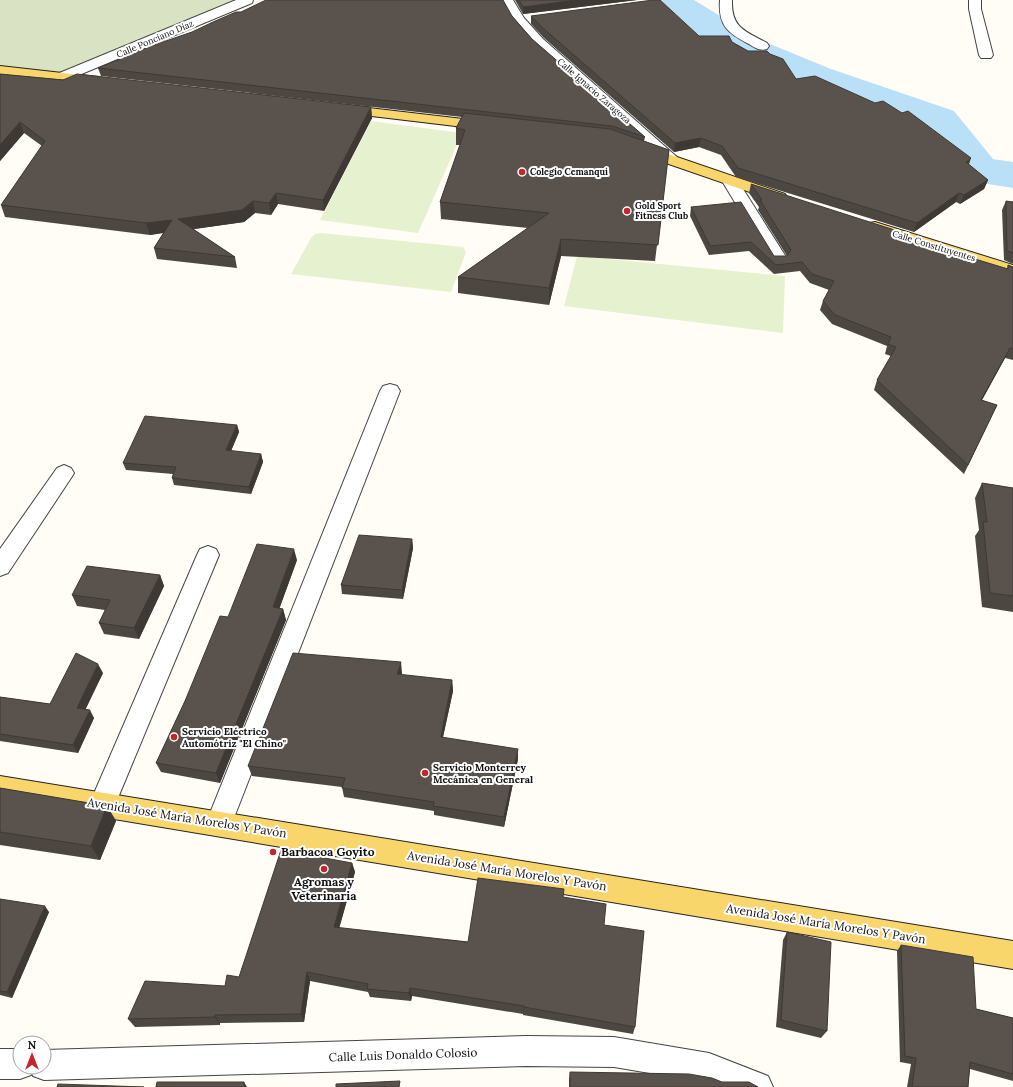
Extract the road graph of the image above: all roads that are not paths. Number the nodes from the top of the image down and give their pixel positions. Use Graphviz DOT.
graph roads {
  1 [pos="247,0"];
  2 [pos="507,0"];
  3 [pos="726,0"];
  4 [pos="975,0"];
  5 [pos="534,18"];
  6 [pos="518,20"];
  7 [pos="762,46"];
  8 [pos="986,55"];
  9 [pos="0,70"];
  10 [pos="62,77"];
  11 [pos="110,82"];
  12 [pos="332,108"];
  13 [pos="506,128"];
  14 [pos="624,145"];
  15 [pos="672,160"];
  16 [pos="730,181"];
  17 [pos="797,203"];
  18 [pos="856,221"];
  19 [pos="779,260"];
  20 [pos="1013,271"];
  21 [pos="390,391"];
  22 [pos="64,473"];
  23 [pos="208,555"];
  24 [pos="0,567"];
  25 [pos="0,788"];
  26 [pos="102,805"];
  27 [pos="219,823"];
  28 [pos="1013,956"];
  29 [pos="0,1064"];
  30 [pos="12,1064"];
  31 [pos="52,1065"];
  32 [pos="757,1087"];
  1 -- 10 [label="street, Calle Ponciano Díaz"];
  2 -- 6 [label="street, Calle Ignacio Zaragoza"];
  3 -- 7 [label="street"];
  4 -- 8 [label="street"];
  5 -- 6 [label="street"];
  6 -- 15 [label="street, Calle Ignacio Zaragoza"];
  9 -- 10 [label="main road"];
  10 -- 11 [label="main road"];
  12 -- 13 [label="main road"];
  14 -- 15 [label="main road"];
  15 -- 16 [label="main road"];
  16 -- 17 [label="main road"];
  16 -- 19 [label="street"];
  18 -- 20 [label="main road, Calle Constituyentes"];
  21 -- 27 [label="street"];
  22 -- 24 [label="street"];
  23 -- 26 [label="street"];
  25 -- 26 [label="main road, Avenida José María Morelos Y Pavón"];
  26 -- 27 [label="main road, Avenida José María Morelos Y Pavón"];
  27 -- 28 [label="main road, Avenida José María Morelos Y Pavón"];
  29 -- 30 [label="street"];
  31 -- 32 [label="street, Calle Luis Donaldo Colosio"];
}
